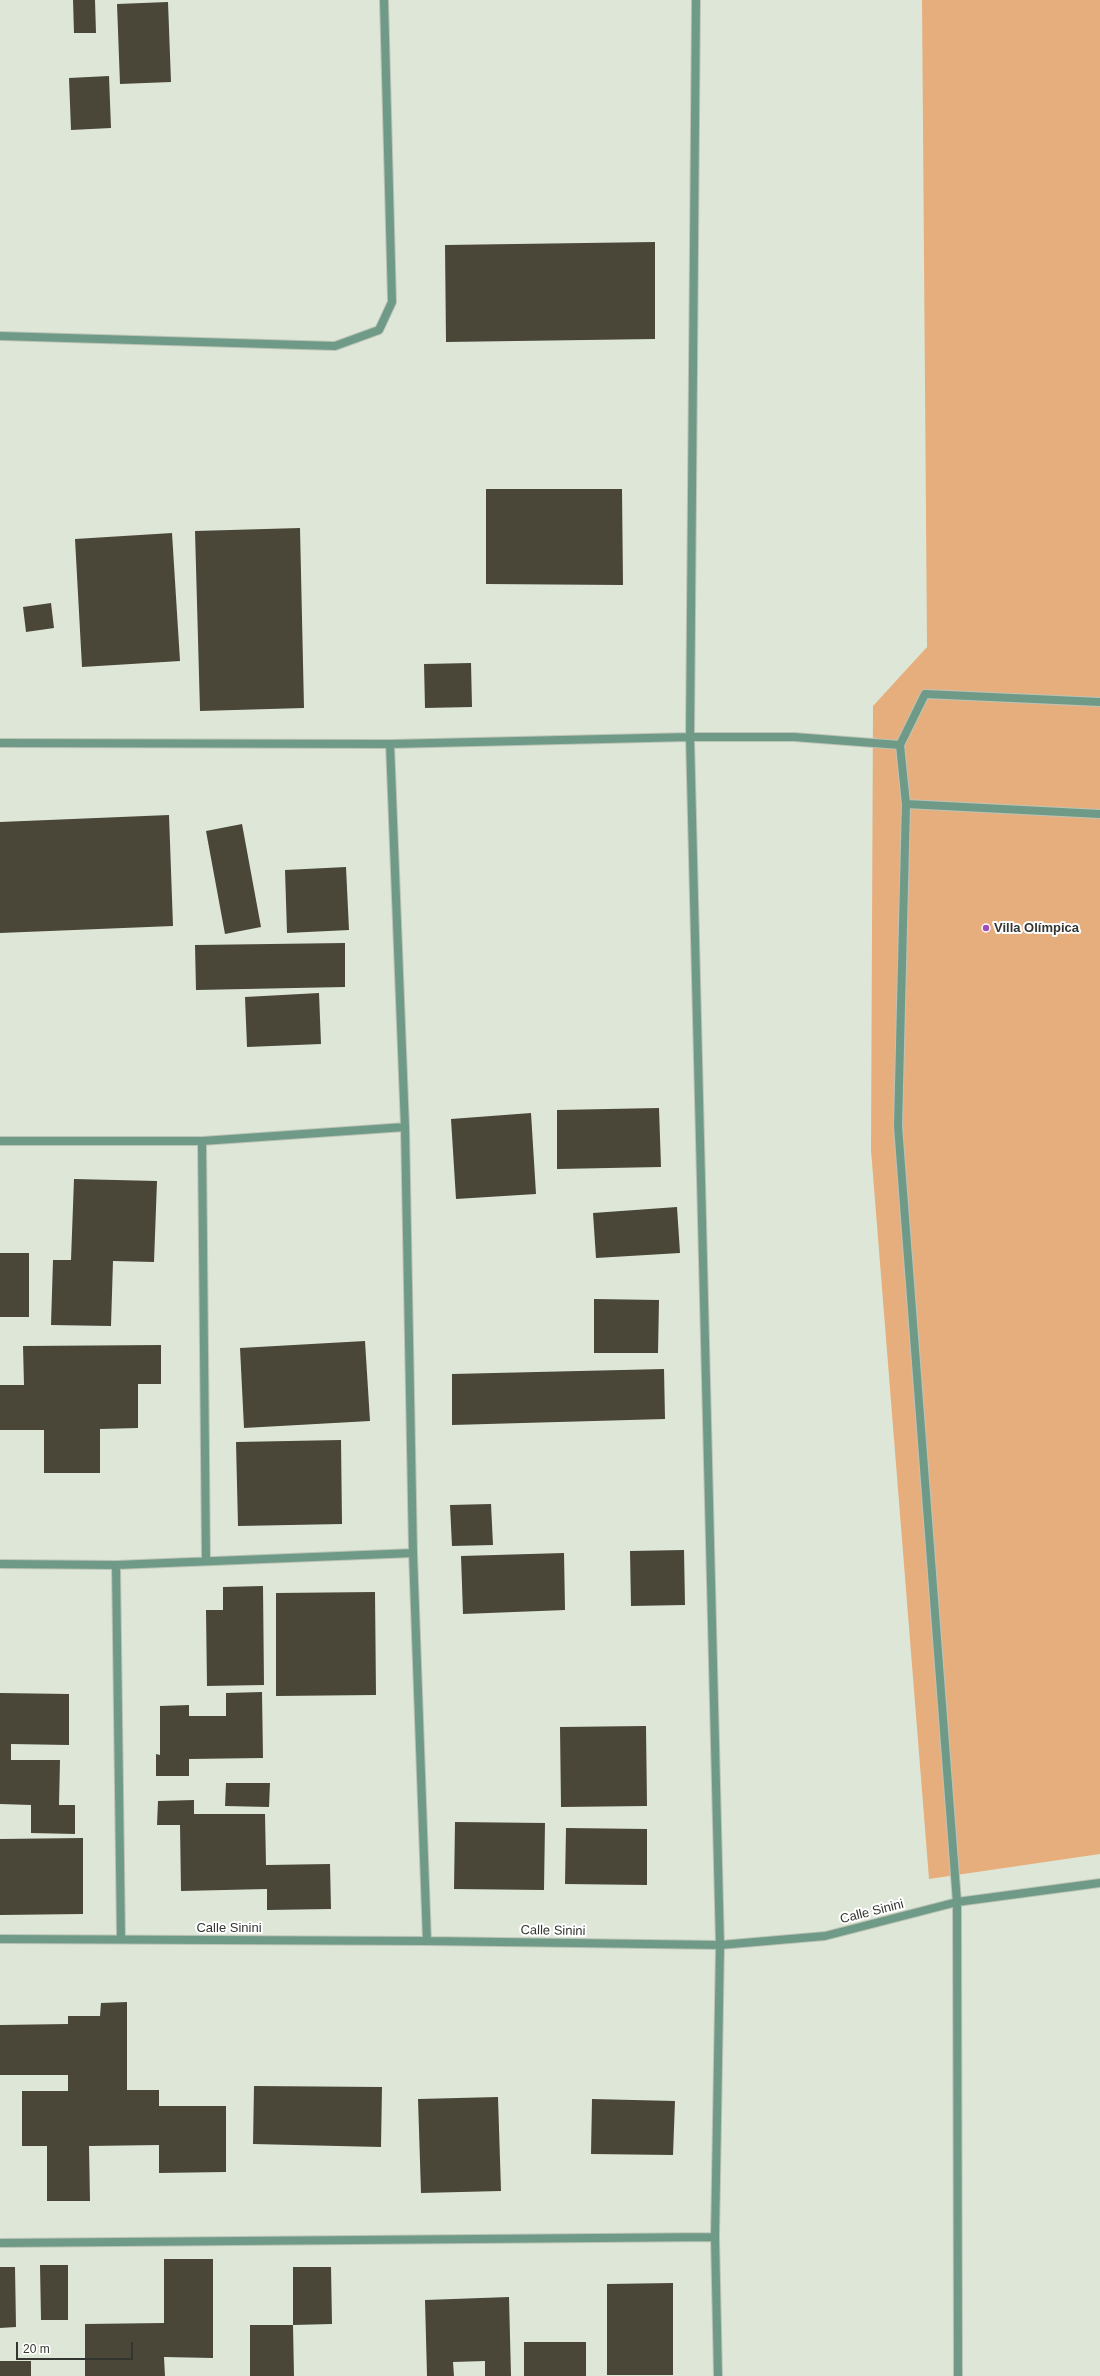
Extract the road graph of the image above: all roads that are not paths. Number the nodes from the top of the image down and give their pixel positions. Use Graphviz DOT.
graph roads {
  1 [pos="384,0"];
  2 [pos="696,0"];
  3 [pos="0,336"];
  4 [pos="1100,702"];
  5 [pos="690,737"];
  6 [pos="0,742"];
  7 [pos="390,744"];
  8 [pos="900,745"];
  9 [pos="906,804"];
  10 [pos="1100,814"];
  11 [pos="405,1127"];
  12 [pos="0,1141"];
  13 [pos="202,1141"];
  14 [pos="413,1553"];
  15 [pos="206,1560"];
  16 [pos="0,1564"];
  17 [pos="116,1565"];
  18 [pos="1100,1883"];
  19 [pos="957,1902"];
  20 [pos="0,1939"];
  21 [pos="121,1939"];
  22 [pos="427,1941"];
  23 [pos="720,1946"];
  24 [pos="715,2237"];
  25 [pos="0,2243"];
  26 [pos="718,2376"];
  27 [pos="958,2376"];
  1 -- 3 [label="street"];
  2 -- 5 [label="street"];
  4 -- 8 [label="street"];
  5 -- 7 [label="street"];
  5 -- 8 [label="street"];
  5 -- 23 [label="street"];
  6 -- 7 [label="street"];
  7 -- 11 [label="street"];
  8 -- 9 [label="street"];
  9 -- 10 [label="street"];
  9 -- 19 [label="street"];
  11 -- 13 [label="street"];
  11 -- 14 [label="street"];
  12 -- 13 [label="street"];
  13 -- 15 [label="street"];
  14 -- 15 [label="street"];
  14 -- 22 [label="street"];
  15 -- 17 [label="street"];
  16 -- 17 [label="street"];
  17 -- 21 [label="street"];
  18 -- 19 [label="street, Calle Sinini"];
  19 -- 23 [label="street, Calle Sinini"];
  19 -- 27 [label="street"];
  20 -- 21 [label="street, Calle Sinini"];
  21 -- 22 [label="street, Calle Sinini"];
  22 -- 23 [label="street, Calle Sinini"];
  23 -- 24 [label="street"];
  24 -- 25 [label="street"];
  24 -- 26 [label="street"];
}
